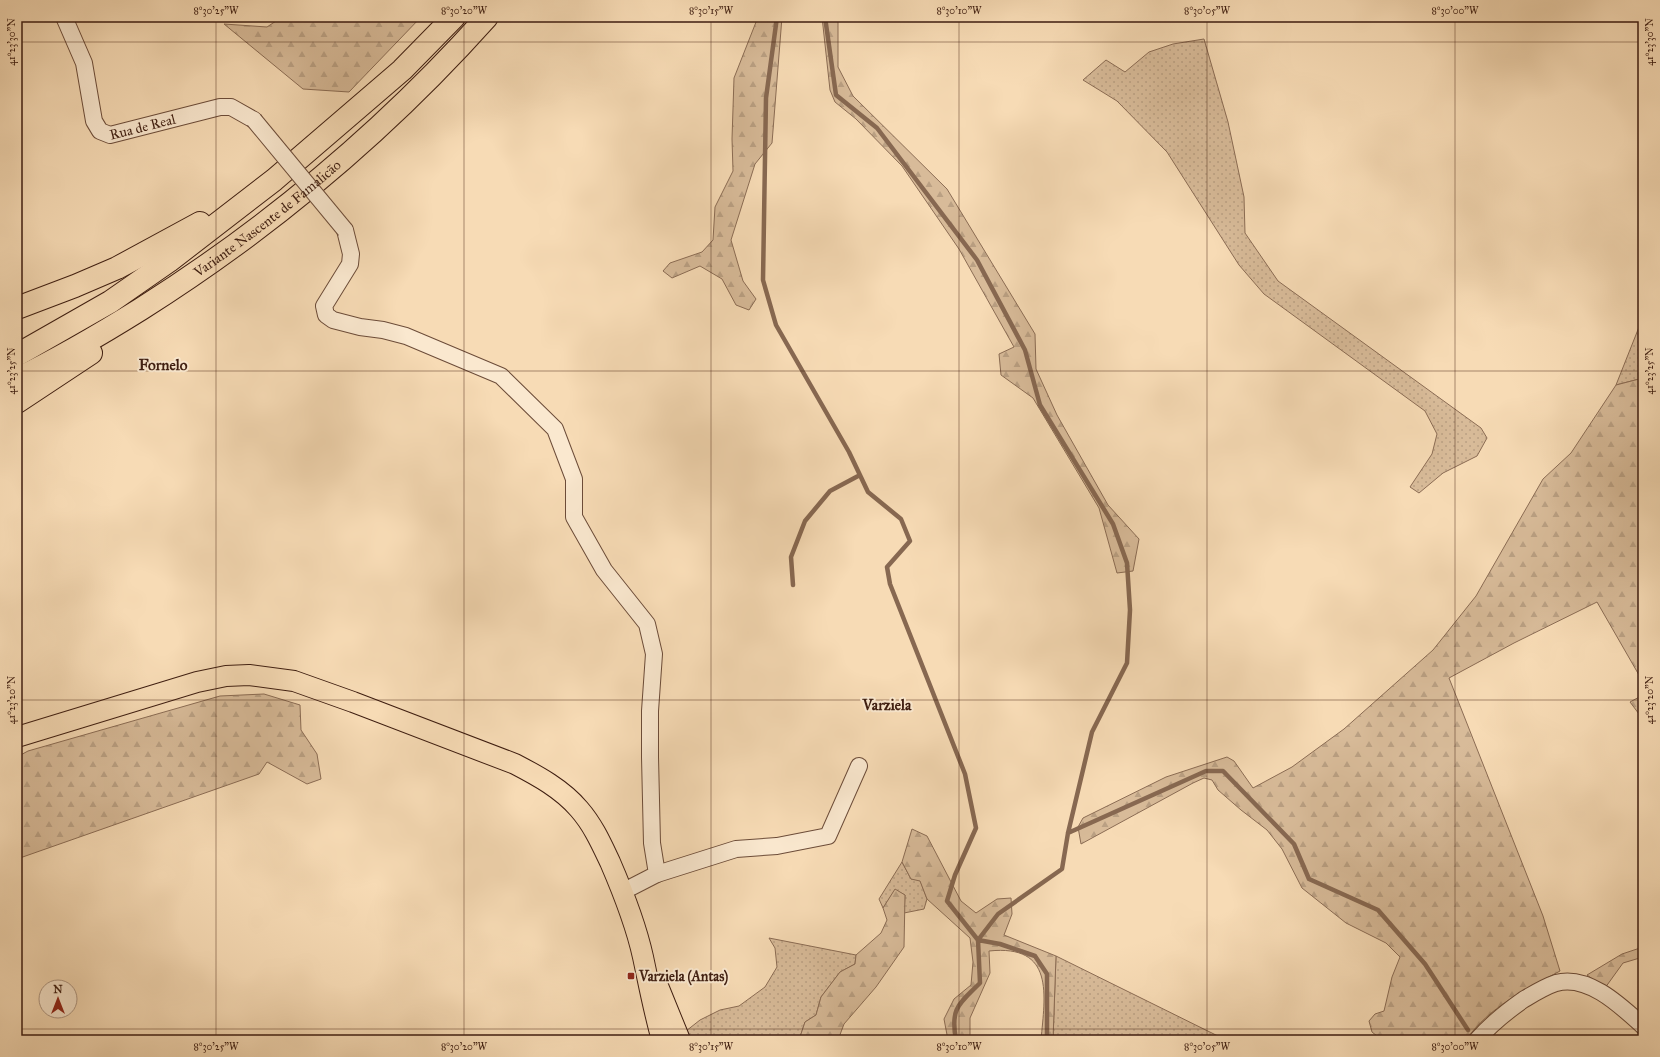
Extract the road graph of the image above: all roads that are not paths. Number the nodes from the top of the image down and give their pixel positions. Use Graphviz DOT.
graph roads {
  1 [pos="64,17"];
  2 [pos="454,17"];
  3 [pos="487,17"];
  4 [pos="274,180"];
  5 [pos="184,281"];
  6 [pos="17,308"];
  7 [pos="17,355"];
  8 [pos="17,379"];
  9 [pos="17,402"];
  10 [pos="17,737"];
  11 [pos="859,766"];
  12 [pos="657,874"];
  13 [pos="622,892"];
  14 [pos="643,956"];
  15 [pos="1641,1022"];
  16 [pos="662,1040"];
  17 [pos="680,1040"];
  18 [pos="1477,1040"];
  1 -- 12 [label="street, Rua de Real, bridge"];
  2 -- 4 [label="highway, Variante Nascente de Famalicão"];
  3 -- 5 [label="highway, Variante Nascente de Famalicão"];
  4 -- 6 [label="highway"];
  4 -- 7 [label="highway, Variante Nascente de Famalicão"];
  5 -- 8 [label="highway, Variante Nascente de Famalicão"];
  5 -- 9 [label="highway"];
  10 -- 13 [label="main road"];
  11 -- 12 [label="street"];
  12 -- 13 [label="street"];
  13 -- 14 [label="main road"];
  14 -- 16 [label="main road"];
  14 -- 17 [label="main road"];
  15 -- 18 [label="street"];
}
